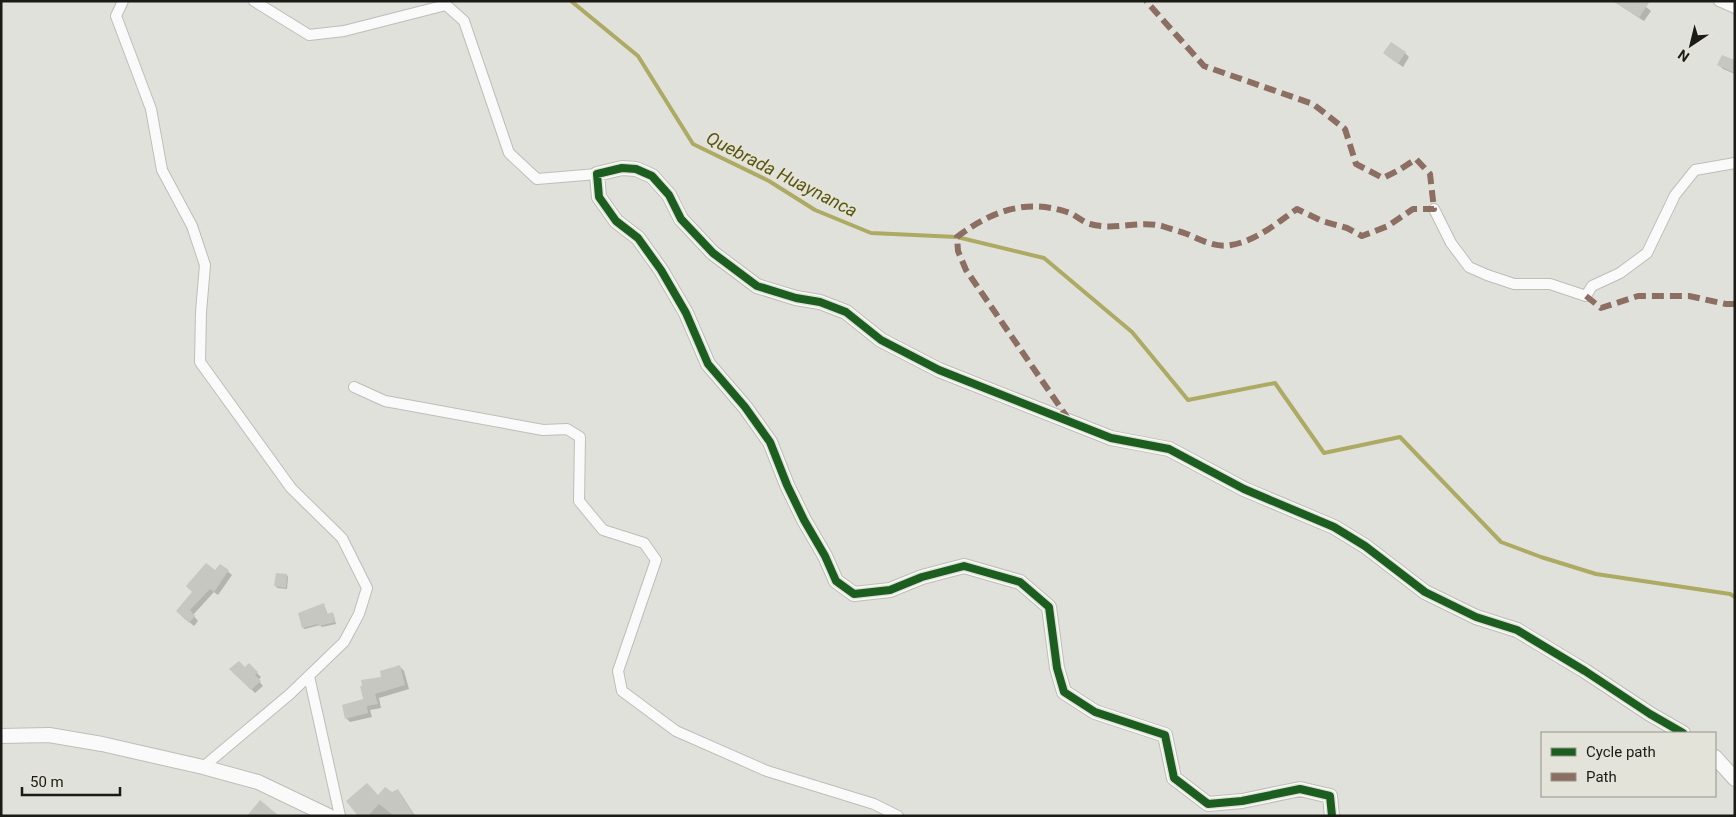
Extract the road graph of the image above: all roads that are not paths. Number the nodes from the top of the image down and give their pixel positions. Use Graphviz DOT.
graph roads {
  1 [pos="123,1"];
  2 [pos="254,1"];
  3 [pos="1719,1"];
  4 [pos="1735,8"];
  5 [pos="1735,163"];
  6 [pos="597,174"];
  7 [pos="1434,209"];
  8 [pos="354,387"];
  9 [pos="309,676"];
  10 [pos="1681,732"];
  11 [pos="1,736"];
  12 [pos="1716,758"];
  13 [pos="203,768"];
  14 [pos="1735,779"];
  15 [pos="329,816"];
  16 [pos="340,816"];
  17 [pos="898,816"];
  18 [pos="1332,816"];
  1 -- 9 [label="street"];
  2 -- 6 [label="street"];
  3 -- 4 [label="street"];
  5 -- 7 [label="street"];
  6 -- 10 [label="street"];
  6 -- 18 [label="street"];
  8 -- 17 [label="street"];
  9 -- 13 [label="street"];
  9 -- 16 [label="street"];
  11 -- 13 [label="street"];
  12 -- 14 [label="street"];
  13 -- 15 [label="street"];
}
